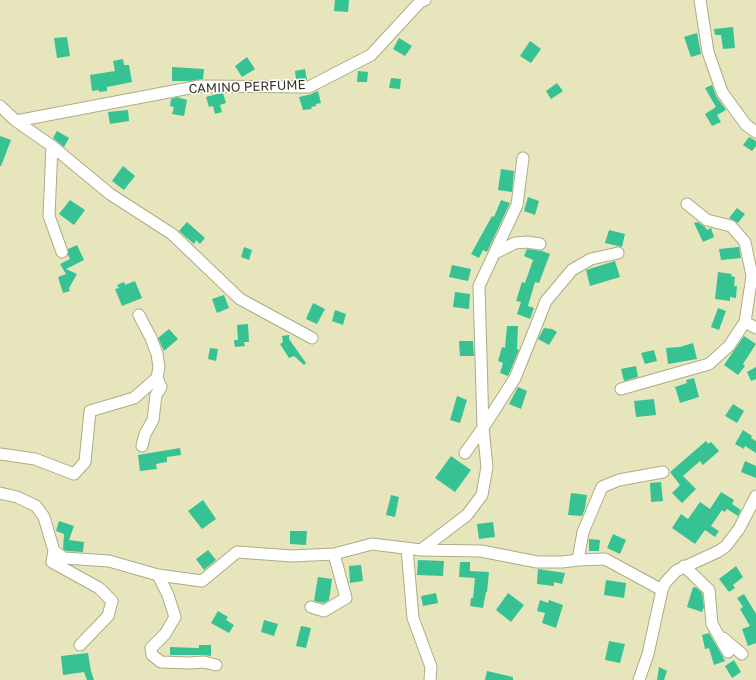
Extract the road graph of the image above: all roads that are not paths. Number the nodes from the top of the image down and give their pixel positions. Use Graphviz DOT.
graph roads {
  1 [pos="425,0"];
  2 [pos="700,0"];
  3 [pos="0,106"];
  4 [pos="16,121"];
  5 [pos="756,132"];
  6 [pos="52,146"];
  7 [pos="524,158"];
  8 [pos="687,204"];
  9 [pos="540,244"];
  10 [pos="63,246"];
  11 [pos="495,253"];
  12 [pos="618,253"];
  13 [pos="138,315"];
  14 [pos="745,322"];
  15 [pos="756,328"];
  16 [pos="312,338"];
  17 [pos="157,378"];
  18 [pos="621,389"];
  19 [pos="483,428"];
  20 [pos="142,446"];
  21 [pos="0,454"];
  22 [pos="464,454"];
  23 [pos="663,472"];
  24 [pos="0,493"];
  25 [pos="756,496"];
  26 [pos="407,549"];
  27 [pos="421,550"];
  28 [pos="54,551"];
  29 [pos="334,554"];
  30 [pos="578,560"];
  31 [pos="684,566"];
  32 [pos="158,575"];
  33 [pos="662,590"];
  34 [pos="311,607"];
  35 [pos="717,632"];
  36 [pos="80,645"];
  37 [pos="728,652"];
  38 [pos="742,654"];
  39 [pos="216,665"];
  40 [pos="430,680"];
  41 [pos="639,680"];
  1 -- 4 [label="street, CAMINO PERFUME"];
  2 -- 5 [label="street"];
  3 -- 4 [label="street"];
  4 -- 6 [label="street"];
  6 -- 10 [label="street"];
  6 -- 16 [label="street"];
  7 -- 11 [label="street"];
  8 -- 14 [label="street"];
  9 -- 11 [label="street"];
  11 -- 19 [label="street"];
  12 -- 19 [label="street"];
  13 -- 17 [label="street"];
  14 -- 15 [label="street"];
  14 -- 18 [label="street"];
  17 -- 20 [label="street"];
  17 -- 21 [label="street"];
  19 -- 22 [label="street"];
  19 -- 27 [label="street"];
  23 -- 30 [label="street"];
  24 -- 28 [label="street"];
  25 -- 31 [label="street"];
  26 -- 27 [label="street"];
  26 -- 29 [label="street"];
  26 -- 40 [label="street"];
  27 -- 30 [label="street"];
  28 -- 32 [label="street"];
  28 -- 36 [label="street"];
  29 -- 32 [label="street"];
  29 -- 34 [label="street"];
  30 -- 33 [label="street"];
  31 -- 33 [label="street"];
  31 -- 35 [label="street"];
  32 -- 39 [label="street"];
  33 -- 41 [label="street"];
  35 -- 37 [label="street"];
  35 -- 38 [label="street"];
}
